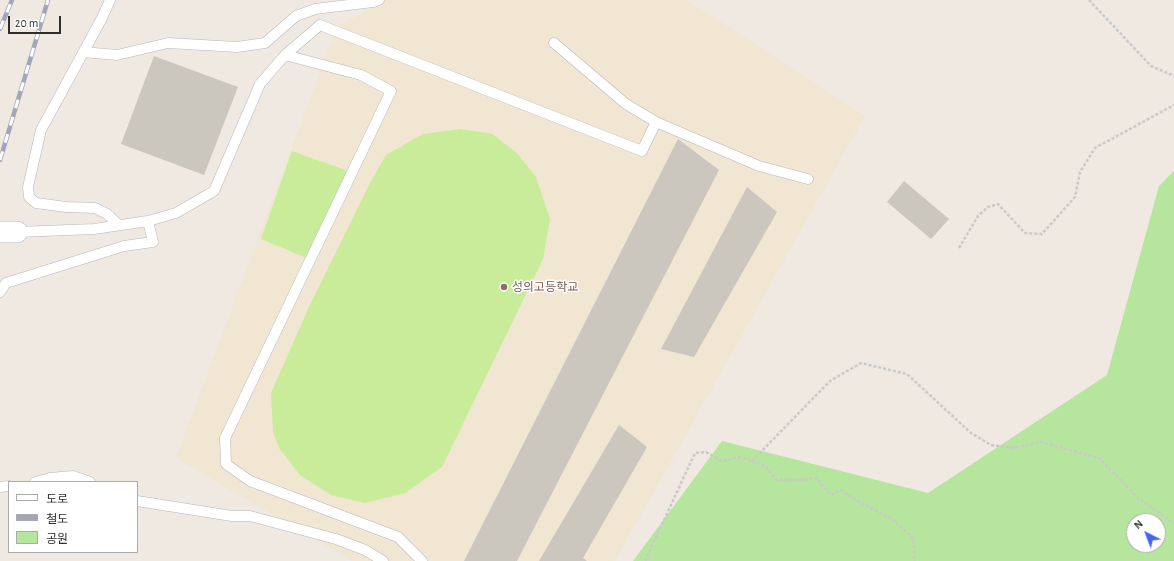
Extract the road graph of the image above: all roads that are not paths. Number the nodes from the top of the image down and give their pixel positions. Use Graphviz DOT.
graph roads {
  1 [pos="110,0"];
  2 [pos="379,0"];
  3 [pos="554,43"];
  4 [pos="84,52"];
  5 [pos="285,55"];
  6 [pos="656,122"];
  7 [pos="808,179"];
  8 [pos="148,221"];
  9 [pos="119,225"];
  10 [pos="8,232"];
  11 [pos="0,292"];
  12 [pos="39,481"];
  13 [pos="87,481"];
  14 [pos="138,501"];
  15 [pos="383,561"];
  16 [pos="422,561"];
  1 -- 4 [label="lane"];
  2 -- 4 [label="lane"];
  3 -- 6 [label="lane"];
  4 -- 9 [label="lane"];
  5 -- 6 [label="lane"];
  5 -- 8 [label="lane"];
  5 -- 16 [label="lane"];
  6 -- 7 [label="lane"];
  8 -- 9 [label="lane"];
  8 -- 11 [label="lane"];
  9 -- 10 [label="lane"];
  12 -- 13 [label="lane"];
  14 -- 15 [label="lane"];
}
